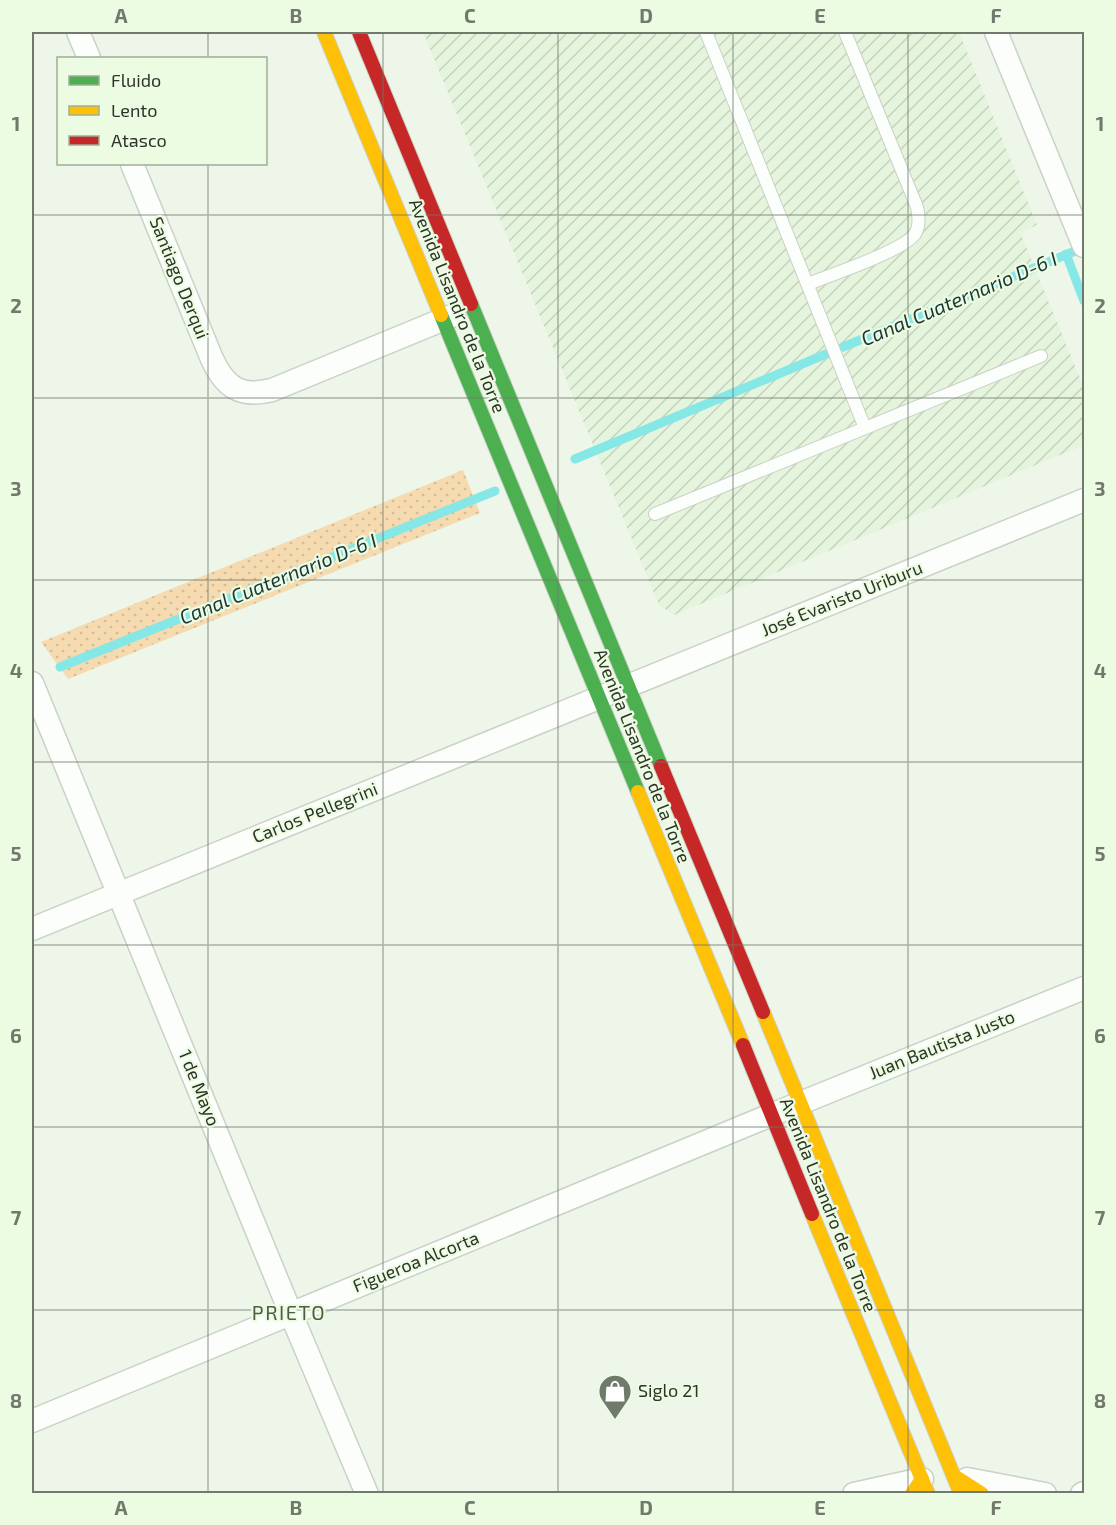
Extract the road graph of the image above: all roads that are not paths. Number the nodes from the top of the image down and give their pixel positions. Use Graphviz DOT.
graph roads {
  1 [pos="78,32"];
  2 [pos="324,32"];
  3 [pos="359,32"];
  4 [pos="706,32"];
  5 [pos="845,32"];
  6 [pos="996,32"];
  7 [pos="89,57"];
  8 [pos="132,165"];
  9 [pos="1084,246"];
  10 [pos="808,284"];
  11 [pos="473,308"];
  12 [pos="443,320"];
  13 [pos="1041,356"];
  14 [pos="866,428"];
  15 [pos="1084,500"];
  16 [pos="655,514"];
  17 [pos="32,683"];
  18 [pos="628,685"];
  19 [pos="599,697"];
  20 [pos="118,893"];
  21 [pos="32,928"];
  22 [pos="1084,989"];
  23 [pos="800,1103"];
  24 [pos="771,1115"];
  25 [pos="291,1314"];
  26 [pos="32,1421"];
  27 [pos="957,1485"];
  28 [pos="920,1489"];
  29 [pos="367,1494"];
  30 [pos="854,1494"];
  31 [pos="982,1494"];
  32 [pos="1045,1494"];
  1 -- 7 [label="street"];
  2 -- 12 [label="main road, Avenida Lisandro de la Torre"];
  3 -- 11 [label="main road, Avenida Lisandro de la Torre"];
  4 -- 10 [label="lane"];
  5 -- 10 [label="lane"];
  6 -- 9 [label="street"];
  8 -- 12 [label="street, Santiago Derqui"];
  10 -- 14 [label="lane"];
  11 -- 12 [label="street"];
  11 -- 18 [label="main road, Avenida Lisandro de la Torre"];
  12 -- 19 [label="main road, Avenida Lisandro de la Torre"];
  13 -- 14 [label="lane"];
  14 -- 16 [label="lane"];
  15 -- 18 [label="street, José Evaristo Uriburu"];
  17 -- 20 [label="street, 1 de Mayo"];
  18 -- 19 [label="street, José Evaristo Uriburu"];
  18 -- 23 [label="main road, Avenida Lisandro de la Torre"];
  19 -- 20 [label="street, Carlos Pellegrini"];
  19 -- 24 [label="main road, Avenida Lisandro de la Torre"];
  20 -- 21 [label="street, Carlos Pellegrini"];
  20 -- 25 [label="street, 1 de Mayo"];
  22 -- 23 [label="street, Juan Bautista Justo"];
  23 -- 24 [label="street, Figueroa Alcorta"];
  23 -- 27 [label="main road, Avenida Lisandro de la Torre"];
  24 -- 25 [label="street, Figueroa Alcorta"];
  24 -- 28 [label="main road, Avenida Lisandro de la Torre"];
  25 -- 26 [label="street, Figueroa Alcorta"];
  25 -- 29 [label="street, 1 de Mayo"];
  27 -- 31 [label="main road"];
  27 -- 32 [label="street"];
  28 -- 30 [label="street"];
}
